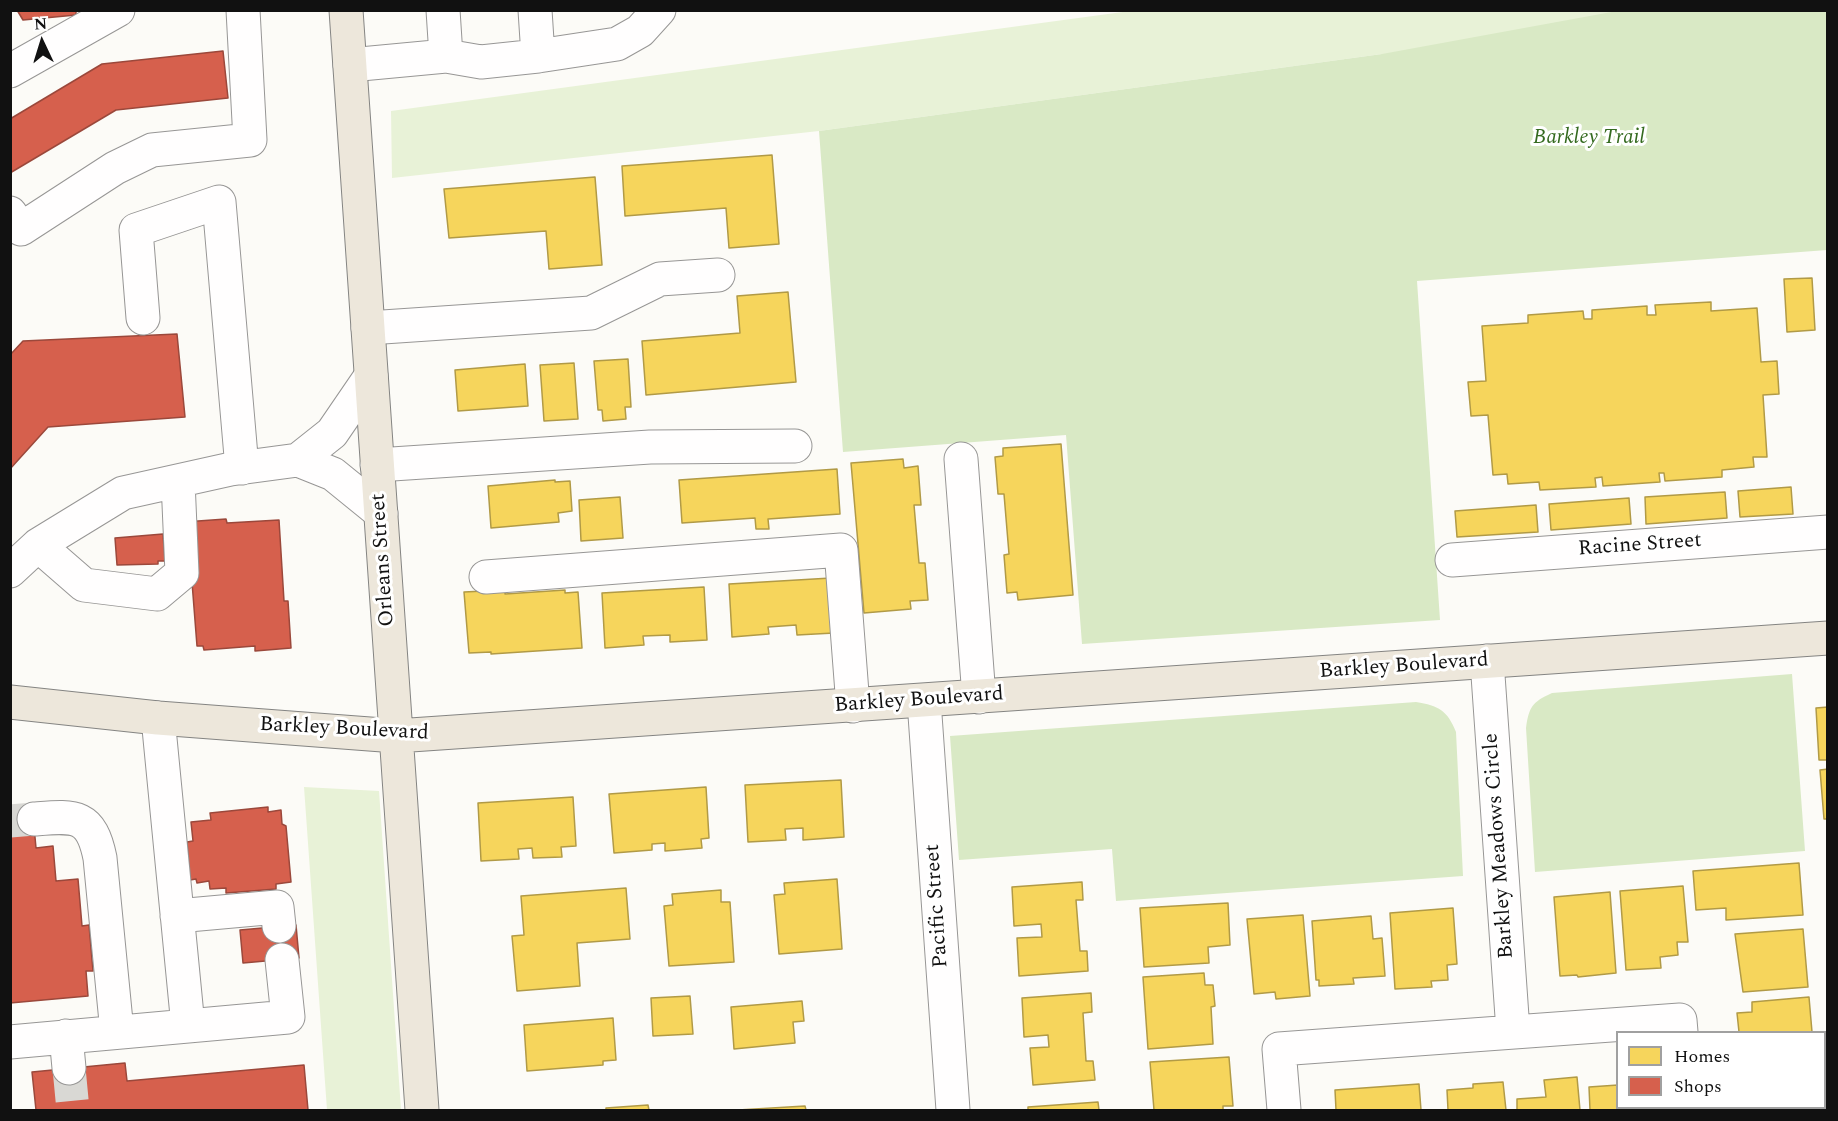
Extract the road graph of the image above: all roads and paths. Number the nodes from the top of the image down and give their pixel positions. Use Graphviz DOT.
graph roads {
  1 [pos="118,10"];
  2 [pos="243,10"];
  3 [pos="346,10"];
  4 [pos="443,10"];
  5 [pos="535,10"];
  6 [pos="659,10"];
  7 [pos="446,56"];
  8 [pos="538,56"];
  9 [pos="350,64"];
  10 [pos="10,71"];
  11 [pos="14,226"];
  12 [pos="718,275"];
  13 [pos="143,318"];
  14 [pos="368,328"];
  15 [pos="371,375"];
  16 [pos="795,446"];
  17 [pos="961,459"];
  18 [pos="298,460"];
  19 [pos="377,465"];
  20 [pos="242,468"];
  21 [pos="178,481"];
  22 [pos="381,513"];
  23 [pos="1827,532"];
  24 [pos="38,545"];
  25 [pos="1452,560"];
  26 [pos="10,571"];
  27 [pos="486,577"];
  28 [pos="1827,638"];
  29 [pos="1487,661"];
  30 [pos="10,685"];
  31 [pos="979,697"];
  32 [pos="924,701"];
  33 [pos="10,702"];
  34 [pos="44,706"];
  35 [pos="853,706"];
  36 [pos="158,718"];
  37 [pos="396,736"];
  38 [pos="34,819"];
  39 [pos="177,916"];
  40 [pos="279,926"];
  41 [pos="282,960"];
  42 [pos="188,1026"];
  43 [pos="1513,1031"];
  44 [pos="1681,1031"];
  45 [pos="117,1032"];
  46 [pos="10,1042"];
  47 [pos="422,1110"];
  48 [pos="953,1110"];
  49 [pos="1284,1110"];
  1 -- 10 [label="street"];
  2 -- 11 [label="street"];
  3 -- 9 [label="main road, Orleans Street"];
  4 -- 7 [label="street"];
  5 -- 8 [label="street"];
  6 -- 8 [label="street"];
  7 -- 8 [label="street"];
  7 -- 9 [label="street"];
  9 -- 14 [label="main road, Orleans Street"];
  12 -- 14 [label="street"];
  13 -- 20 [label="street"];
  14 -- 15 [label="main road, Orleans Street"];
  15 -- 18 [label="street"];
  15 -- 19 [label="main road, Orleans Street"];
  16 -- 19 [label="street"];
  17 -- 31 [label="street"];
  18 -- 20 [label="street"];
  18 -- 22 [label="street"];
  19 -- 22 [label="main road, Orleans Street"];
  20 -- 21 [label="street"];
  21 -- 24 [label="street"];
  21 -- 24 [label="street"];
  22 -- 37 [label="main road, Orleans Street"];
  23 -- 25 [label="street, Racine Street"];
  24 -- 26 [label="street"];
  27 -- 35 [label="street"];
  28 -- 29 [label="main road, Barkley Boulevard"];
  29 -- 31 [label="main road, Barkley Boulevard"];
  29 -- 43 [label="street, Barkley Meadows Circle"];
  30 -- 34 [label="street"];
  31 -- 32 [label="main road, Barkley Boulevard"];
  32 -- 35 [label="main road, Barkley Boulevard"];
  32 -- 48 [label="street, Pacific Street"];
  33 -- 34 [label="main road, Barkley Boulevard"];
  34 -- 36 [label="main road, Barkley Boulevard"];
  35 -- 37 [label="main road, Barkley Boulevard"];
  36 -- 37 [label="main road, Barkley Boulevard"];
  36 -- 39 [label="street"];
  37 -- 47 [label="main road, Orleans Street"];
  38 -- 45 [label="street"];
  39 -- 40 [label="street"];
  39 -- 42 [label="street"];
  41 -- 42 [label="street"];
  42 -- 45 [label="street"];
  43 -- 44 [label="street"];
  43 -- 49 [label="street"];
  45 -- 46 [label="street"];
}
